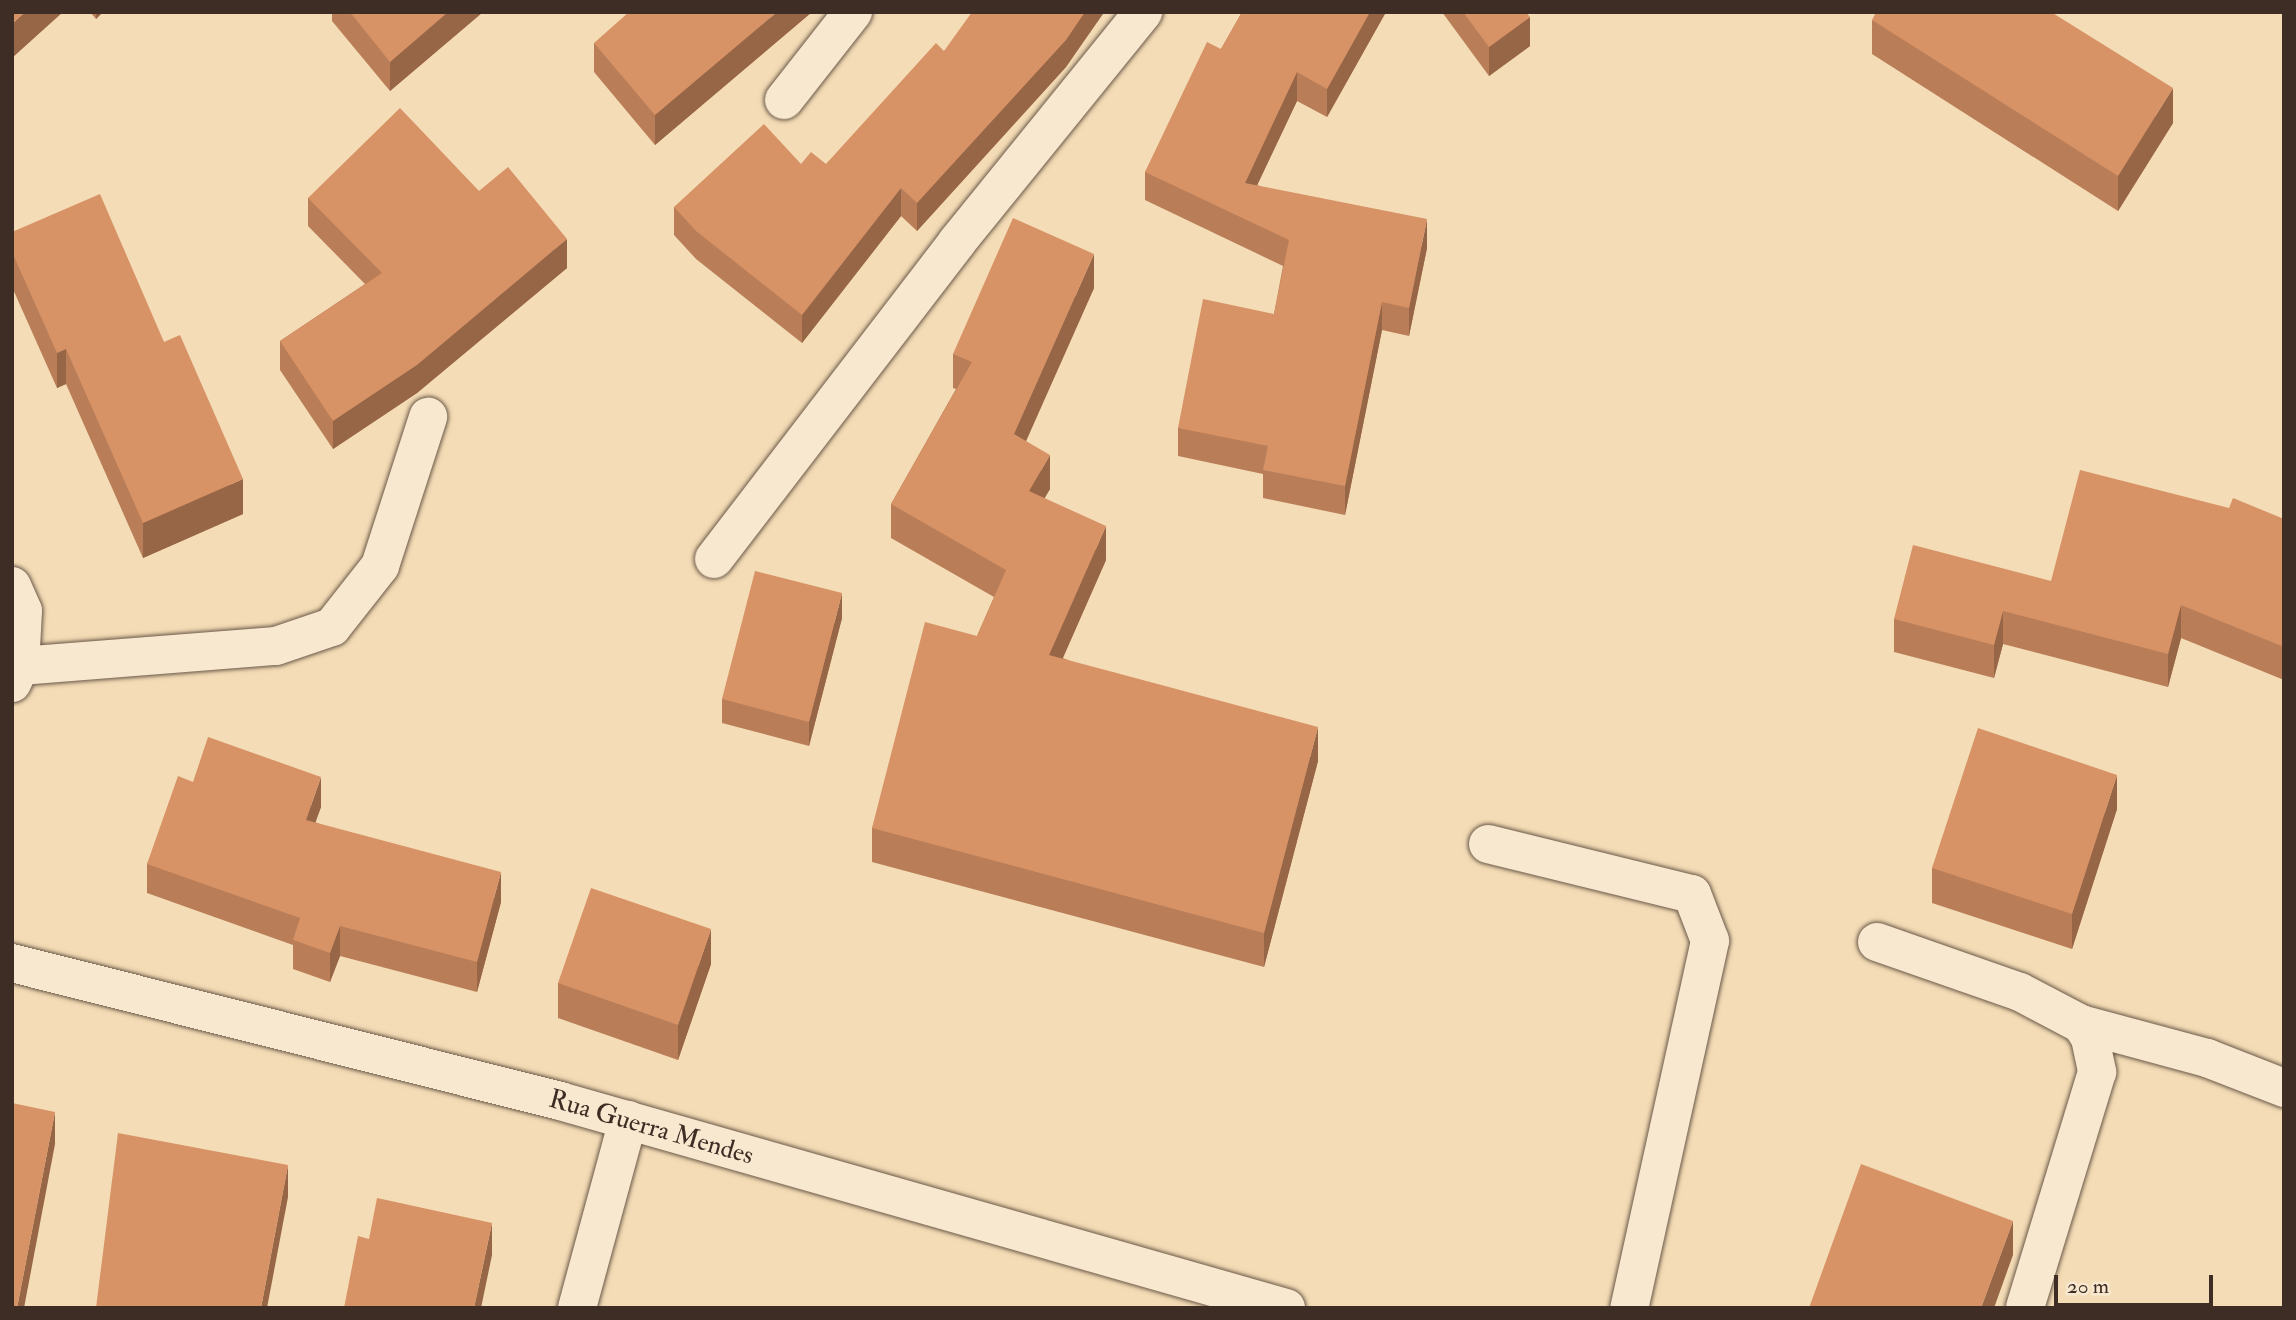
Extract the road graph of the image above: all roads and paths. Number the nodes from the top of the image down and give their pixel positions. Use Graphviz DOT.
graph roads {
  1 [pos="853,12"];
  2 [pos="1143,12"];
  3 [pos="784,100"];
  4 [pos="428,417"];
  5 [pos="714,559"];
  6 [pos="12,586"];
  7 [pos="16,675"];
  8 [pos="1488,844"];
  9 [pos="1877,943"];
  10 [pos="12,963"];
  11 [pos="2081,1024"];
  12 [pos="2284,1088"];
  13 [pos="628,1121"];
  14 [pos="577,1308"];
  15 [pos="1286,1308"];
  16 [pos="1629,1308"];
  17 [pos="2025,1308"];
  1 -- 3 [label="street"];
  2 -- 5 [label="street"];
  4 -- 7 [label="street"];
  6 -- 7 [label="street"];
  8 -- 16 [label="street"];
  9 -- 11 [label="street"];
  10 -- 13 [label="street, Rua Guerra Mendes"];
  11 -- 12 [label="street"];
  11 -- 17 [label="street"];
  13 -- 14 [label="street"];
  13 -- 15 [label="street, Rua Guerra Mendes"];
}
